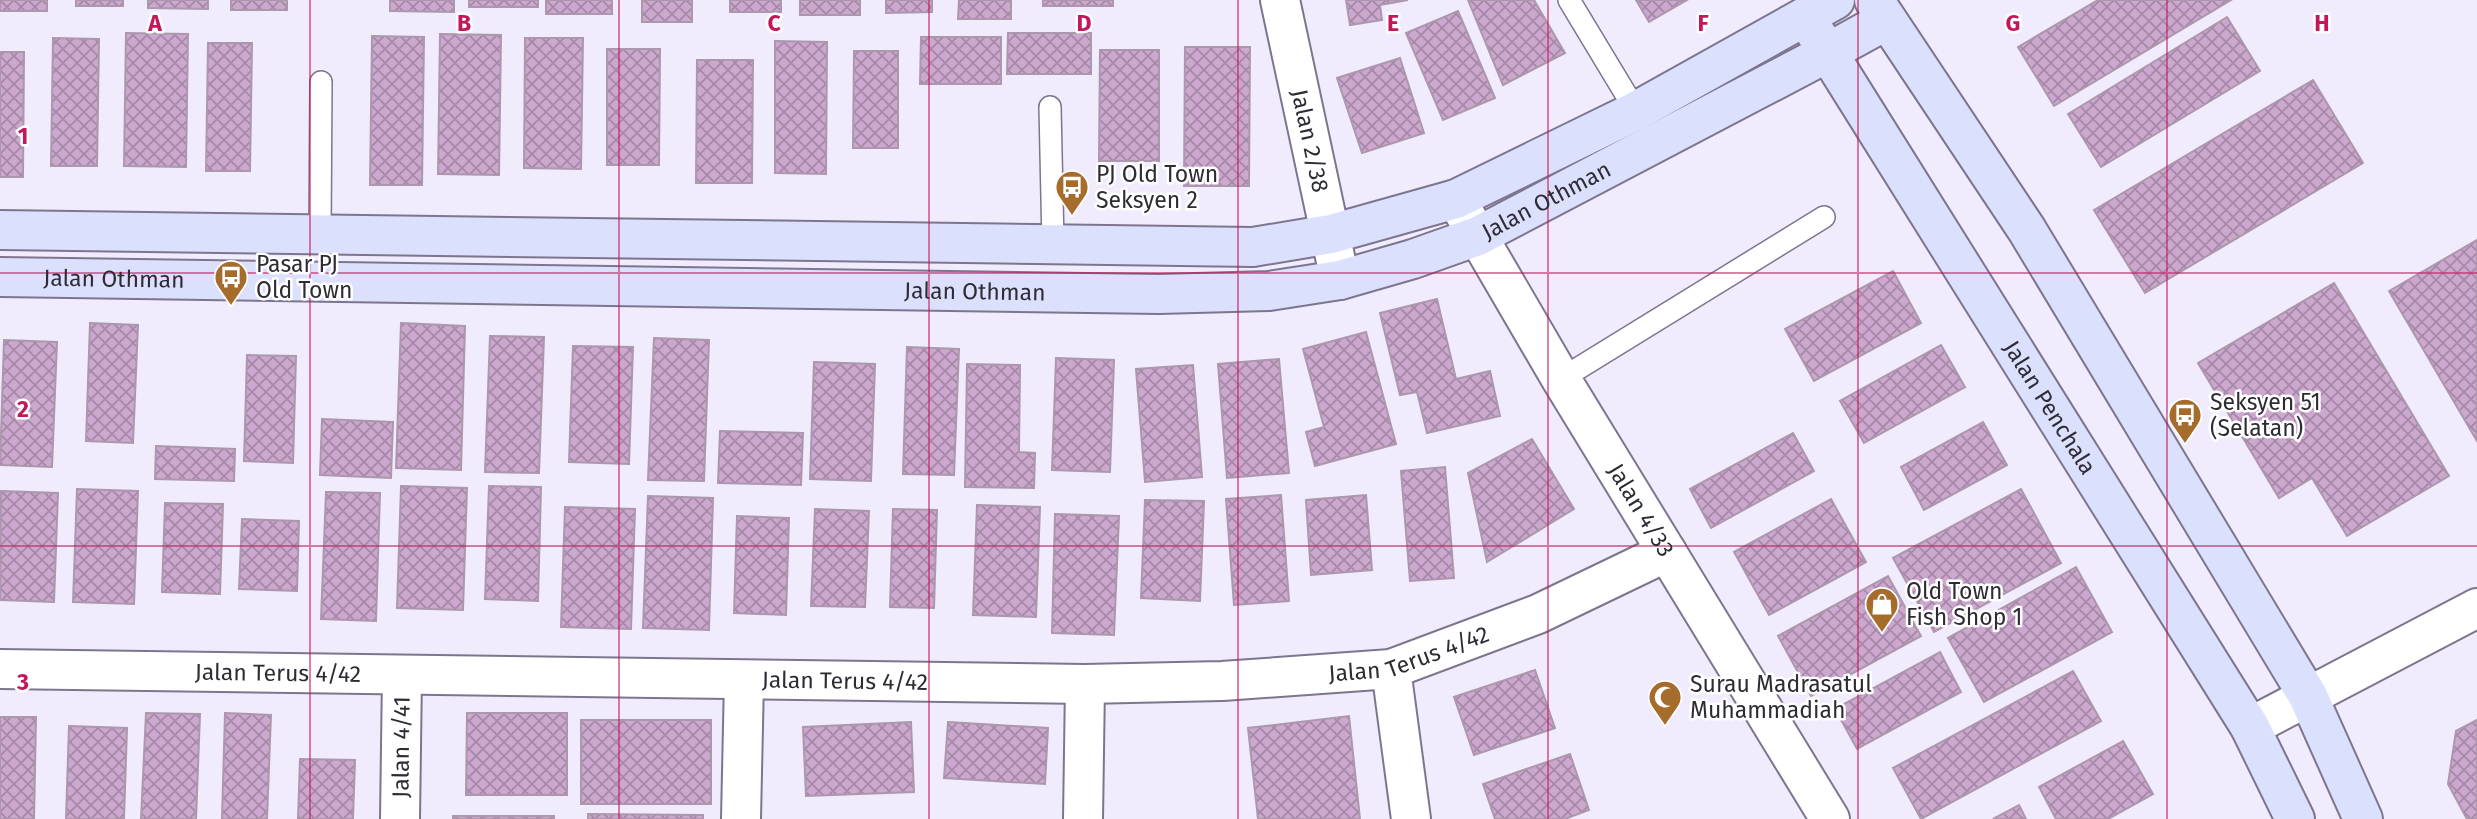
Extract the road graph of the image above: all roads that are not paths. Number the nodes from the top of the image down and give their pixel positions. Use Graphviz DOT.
graph roads {
  1 [pos="1280,0"];
  2 [pos="1569,0"];
  3 [pos="1812,6"];
  4 [pos="1880,10"];
  5 [pos="1828,53"];
  6 [pos="321,82"];
  7 [pos="1050,107"];
  8 [pos="1636,111"];
  9 [pos="1456,199"];
  10 [pos="1824,217"];
  11 [pos="0,230"];
  12 [pos="320,234"];
  13 [pos="1331,234"];
  14 [pos="1478,236"];
  15 [pos="1053,244"];
  16 [pos="0,276"];
  17 [pos="1340,279"];
  18 [pos="1561,379"];
  19 [pos="1667,552"];
  20 [pos="2477,608"];
  21 [pos="0,669"];
  22 [pos="1391,670"];
  23 [pos="401,675"];
  24 [pos="744,680"];
  25 [pos="1085,684"];
  26 [pos="2308,696"];
  27 [pos="2250,727"];
  28 [pos="400,819"];
  29 [pos="741,819"];
  30 [pos="1083,819"];
  31 [pos="1411,819"];
  32 [pos="1830,819"];
  33 [pos="2295,819"];
  34 [pos="2363,819"];
  1 -- 13 [label="street, Jalan 2/38"];
  2 -- 8 [label="lane"];
  3 -- 5 [label="main road, Jalan Penchala"];
  3 -- 8 [label="main road, Jalan Othman"];
  4 -- 5 [label="main road, Jalan Othman"];
  4 -- 26 [label="main road"];
  5 -- 14 [label="main road, Jalan Othman"];
  5 -- 27 [label="main road, Jalan Penchala"];
  6 -- 12 [label="lane"];
  7 -- 15 [label="lane"];
  8 -- 9 [label="main road, Jalan Othman"];
  9 -- 13 [label="main road, Jalan Othman"];
  9 -- 14 [label="street, Jalan 4/33"];
  10 -- 18 [label="lane"];
  11 -- 12 [label="main road, Jalan Othman"];
  12 -- 15 [label="main road, Jalan Othman"];
  13 -- 15 [label="main road, Jalan Othman"];
  13 -- 17 [label="street, Jalan 2/38"];
  14 -- 17 [label="main road, Jalan Othman"];
  14 -- 18 [label="street, Jalan 4/33"];
  16 -- 17 [label="main road, Jalan Othman"];
  18 -- 19 [label="street, Jalan 4/33"];
  19 -- 22 [label="street, Jalan Terus 4/42"];
  19 -- 32 [label="street, Jalan 4/33"];
  20 -- 26 [label="street"];
  21 -- 23 [label="street, Jalan Terus 4/42"];
  22 -- 25 [label="street, Jalan Terus 4/42"];
  22 -- 31 [label="street"];
  23 -- 24 [label="street, Jalan Terus 4/42"];
  23 -- 28 [label="street, Jalan 4/41"];
  24 -- 25 [label="street, Jalan Terus 4/42"];
  24 -- 29 [label="street"];
  25 -- 30 [label="street"];
  26 -- 27 [label="street"];
  26 -- 34 [label="main road"];
  27 -- 33 [label="main road, Jalan Penchala"];
}
